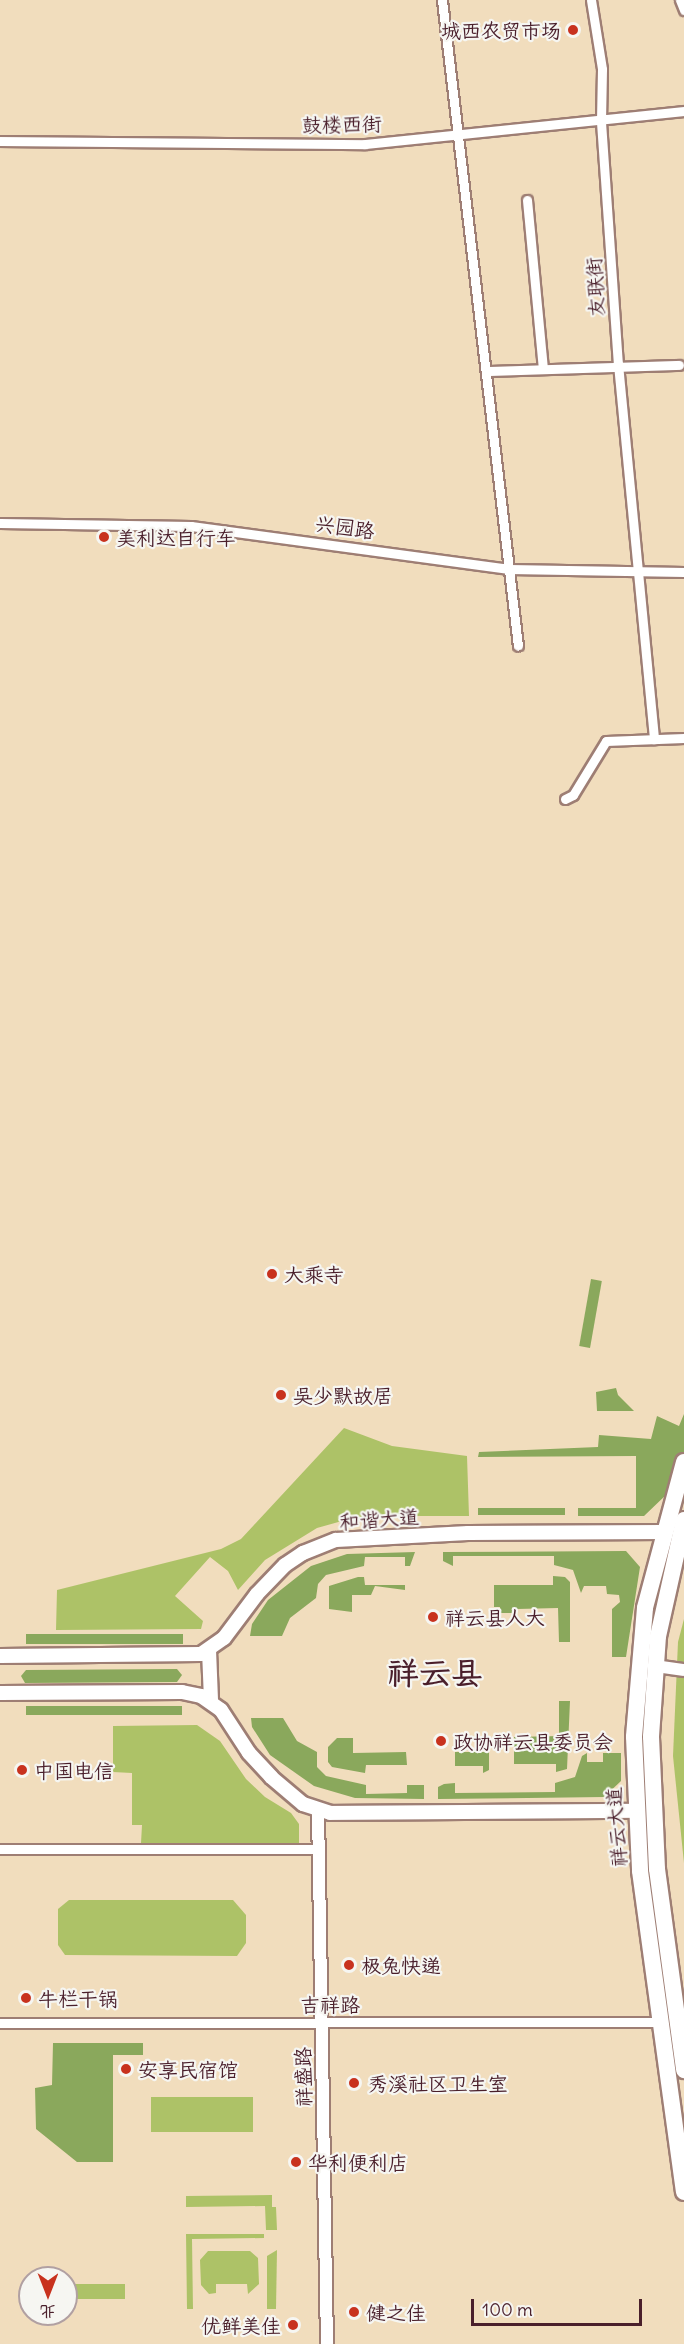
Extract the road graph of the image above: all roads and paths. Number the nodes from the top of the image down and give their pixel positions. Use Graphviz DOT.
graph roads {
  1 [pos="442,0"];
  2 [pos="591,0"];
  3 [pos="680,0"];
  4 [pos="684,10"];
  5 [pos="684,111"];
  6 [pos="601,122"];
  7 [pos="458,135"];
  8 [pos="0,141"];
  9 [pos="527,200"];
  10 [pos="618,364"];
  11 [pos="679,364"];
  12 [pos="543,368"];
  13 [pos="486,371"];
  14 [pos="0,523"];
  15 [pos="509,569"];
  16 [pos="638,571"];
  17 [pos="684,572"];
  18 [pos="518,646"];
  19 [pos="684,738"];
  20 [pos="654,739"];
  21 [pos="565,799"];
  22 [pos="684,1462"];
  23 [pos="684,1520"];
  24 [pos="663,1532"];
  25 [pos="681,1538"];
  26 [pos="209,1650"];
  27 [pos="0,1656"];
  28 [pos="655,1666"];
  29 [pos="684,1670"];
  30 [pos="0,1693"];
  31 [pos="211,1700"];
  32 [pos="318,1809"];
  33 [pos="635,1811"];
  34 [pos="0,1849"];
  35 [pos="319,1849"];
  36 [pos="668,2021"];
  37 [pos="322,2022"];
  38 [pos="0,2023"];
  39 [pos="683,2052"];
  40 [pos="684,2070"];
  41 [pos="684,2192"];
  42 [pos="327,2344"];
  1 -- 7 [label="street"];
  2 -- 6 [label="street, 友联街"];
  3 -- 4 [label="street"];
  5 -- 6 [label="street, 鼓楼西街"];
  6 -- 7 [label="street, 鼓楼西街"];
  6 -- 10 [label="street, 友联街"];
  7 -- 8 [label="street, 鼓楼西街"];
  7 -- 13 [label="street"];
  9 -- 12 [label="street"];
  10 -- 11 [label="street"];
  10 -- 12 [label="street"];
  10 -- 16 [label="street, 友联街"];
  12 -- 13 [label="street"];
  13 -- 15 [label="street"];
  14 -- 15 [label="street, 兴园路"];
  15 -- 16 [label="street, 兴园路"];
  15 -- 18 [label="street"];
  16 -- 17 [label="street, 兴园路"];
  16 -- 20 [label="street, 友联街"];
  19 -- 20 [label="street"];
  20 -- 21 [label="street"];
  22 -- 24 [label="highway, 祥云大道"];
  23 -- 25 [label="highway, 祥云大道"];
  24 -- 25 [label="highway"];
  24 -- 26 [label="main road, 和谐大道"];
  24 -- 33 [label="highway, 祥云大道"];
  25 -- 28 [label="highway, 祥云大道"];
  26 -- 27 [label="main road"];
  26 -- 31 [label="main road"];
  28 -- 29 [label="street"];
  28 -- 36 [label="highway, 祥云大道"];
  30 -- 31 [label="main road"];
  31 -- 32 [label="main road"];
  32 -- 33 [label="main road"];
  32 -- 35 [label="street, 祥盛路"];
  33 -- 36 [label="highway, 祥云大道"];
  34 -- 35 [label="street"];
  35 -- 37 [label="street, 祥盛路"];
  36 -- 37 [label="street, 吉祥路"];
  36 -- 39 [label="highway, 祥云大道"];
  36 -- 41 [label="highway, 祥云大道"];
  37 -- 38 [label="street, 吉祥路"];
  37 -- 42 [label="street, 祥盛路"];
  39 -- 40 [label="highway, 祥云大道"];
}
